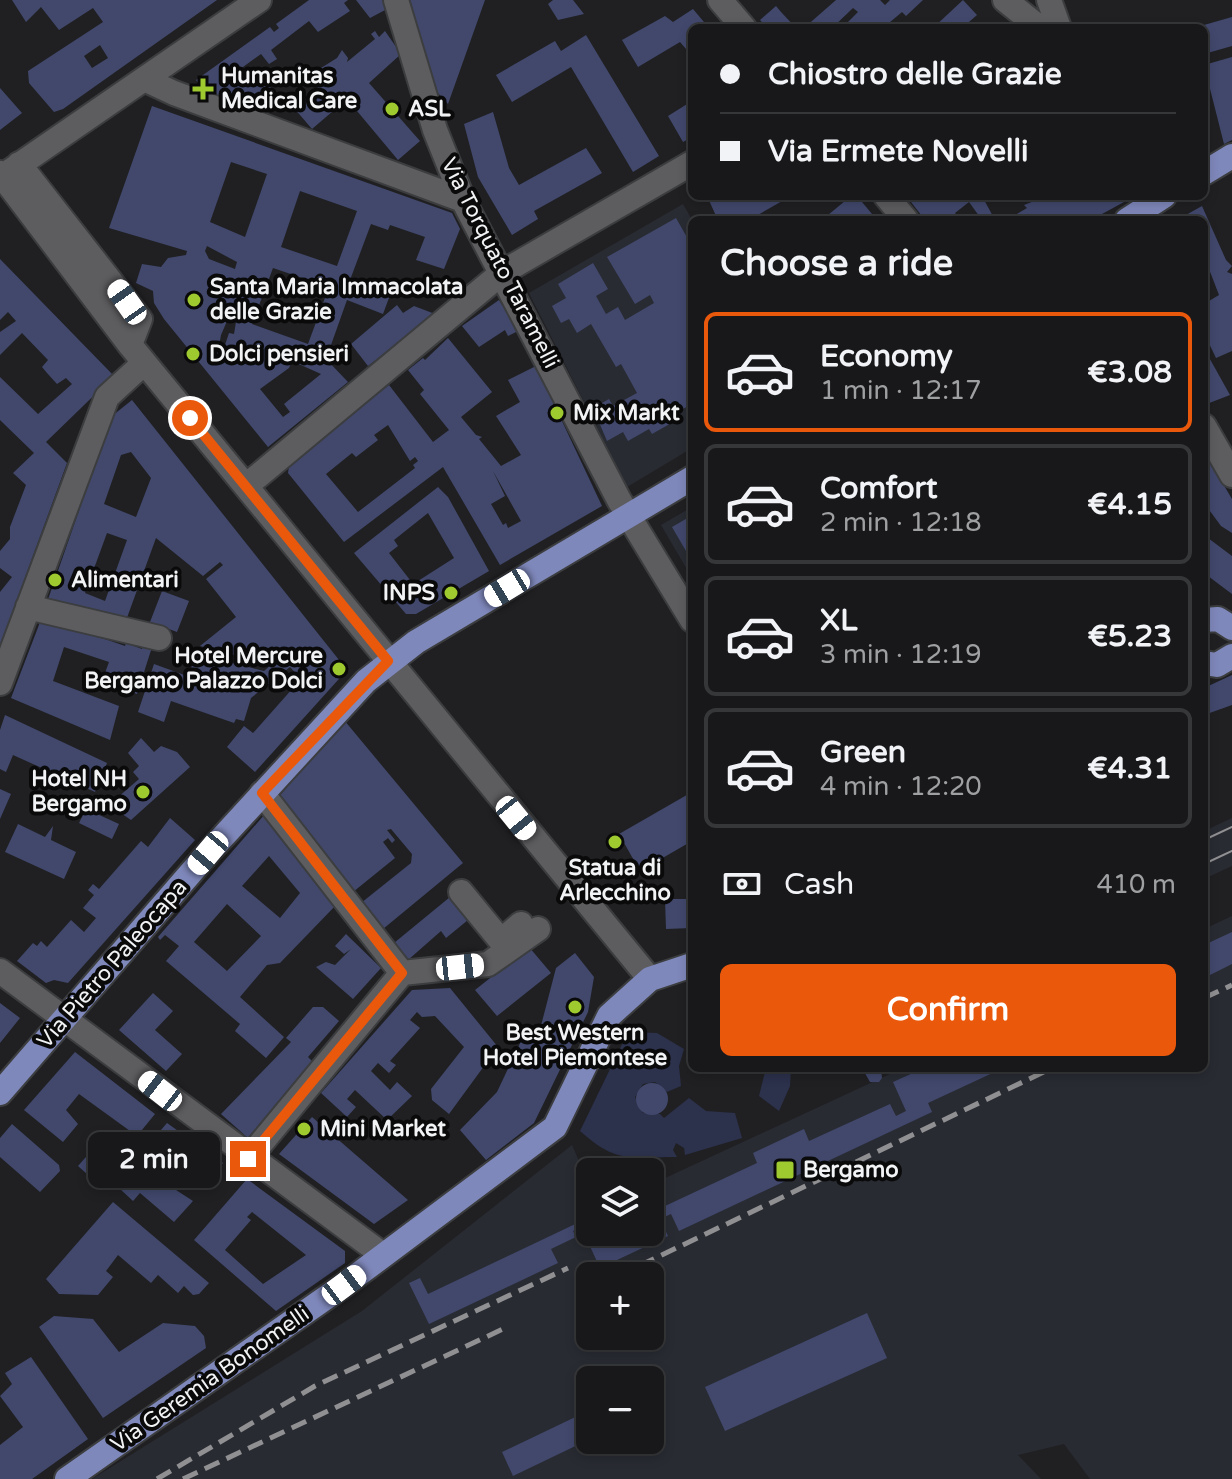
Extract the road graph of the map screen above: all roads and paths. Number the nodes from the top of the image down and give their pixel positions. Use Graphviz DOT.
graph roads {
  1 [pos="259,0"];
  2 [pos="396,0"];
  3 [pos="720,0"];
  4 [pos="1005,0"];
  5 [pos="1049,0"];
  6 [pos="741,24"];
  7 [pos="1035,24"];
  8 [pos="1058,24"];
  9 [pos="144,79"];
  10 [pos="1232,156"];
  11 [pos="688,165"];
  12 [pos="12,168"];
  13 [pos="1208,171"];
  14 [pos="463,200"];
  15 [pos="889,200"];
  16 [pos="1152,200"];
  17 [pos="903,216"];
  18 [pos="1132,216"];
  19 [pos="503,272"];
  20 [pos="137,354"];
  21 [pos="1208,433"];
  22 [pos="1232,475"];
  23 [pos="688,480"];
  24 [pos="246,486"];
  25 [pos="631,515"];
  26 [pos="28,607"];
  27 [pos="688,613"];
  28 [pos="1208,620"];
  29 [pos="1232,628"];
  30 [pos="159,638"];
  31 [pos="388,661"];
  32 [pos="0,683"];
  33 [pos="262,793"];
  34 [pos="461,892"];
  35 [pos="688,966"];
  36 [pos="0,971"];
  37 [pos="402,973"];
  38 [pos="650,979"];
  39 [pos="64,1018"];
  40 [pos="0,1093"];
  41 [pos="248,1159"];
  42 [pos="383,1255"];
  43 [pos="67,1479"];
  1 -- 9 [label="street"];
  2 -- 14 [label="street, Via Torquato Taramelli"];
  3 -- 6 [label="street"];
  4 -- 7 [label="street"];
  5 -- 8 [label="street"];
  9 -- 12 [label="street"];
  9 -- 14 [label="street"];
  10 -- 13 [label="main road"];
  11 -- 19 [label="street"];
  12 -- 20 [label="street"];
  14 -- 19 [label="street, Via Torquato Taramelli"];
  15 -- 17 [label="street"];
  16 -- 18 [label="main road"];
  19 -- 24 [label="street"];
  19 -- 25 [label="street, Via Torquato Taramelli"];
  20 -- 24 [label="street"];
  20 -- 26 [label="street"];
  21 -- 22 [label="street"];
  23 -- 25 [label="main road, Via Pietro Paleocapa"];
  24 -- 31 [label="street"];
  25 -- 27 [label="street, Via Torquato Taramelli"];
  25 -- 31 [label="main road, Via Pietro Paleocapa"];
  26 -- 30 [label="street"];
  26 -- 32 [label="street"];
  28 -- 29 [label="main road"];
  31 -- 33 [label="main road, Via Pietro Paleocapa"];
  31 -- 38 [label="street"];
  33 -- 37 [label="street"];
  33 -- 39 [label="main road, Via Pietro Paleocapa"];
  34 -- 37 [label="street"];
  35 -- 38 [label="main road"];
  36 -- 39 [label="street"];
  37 -- 41 [label="street"];
  38 -- 42 [label="main road, Via Geremia Bonomelli"];
  39 -- 40 [label="main road, Via Pietro Paleocapa"];
  39 -- 41 [label="street"];
  41 -- 42 [label="street"];
  42 -- 43 [label="main road, Via Geremia Bonomelli"];
}
